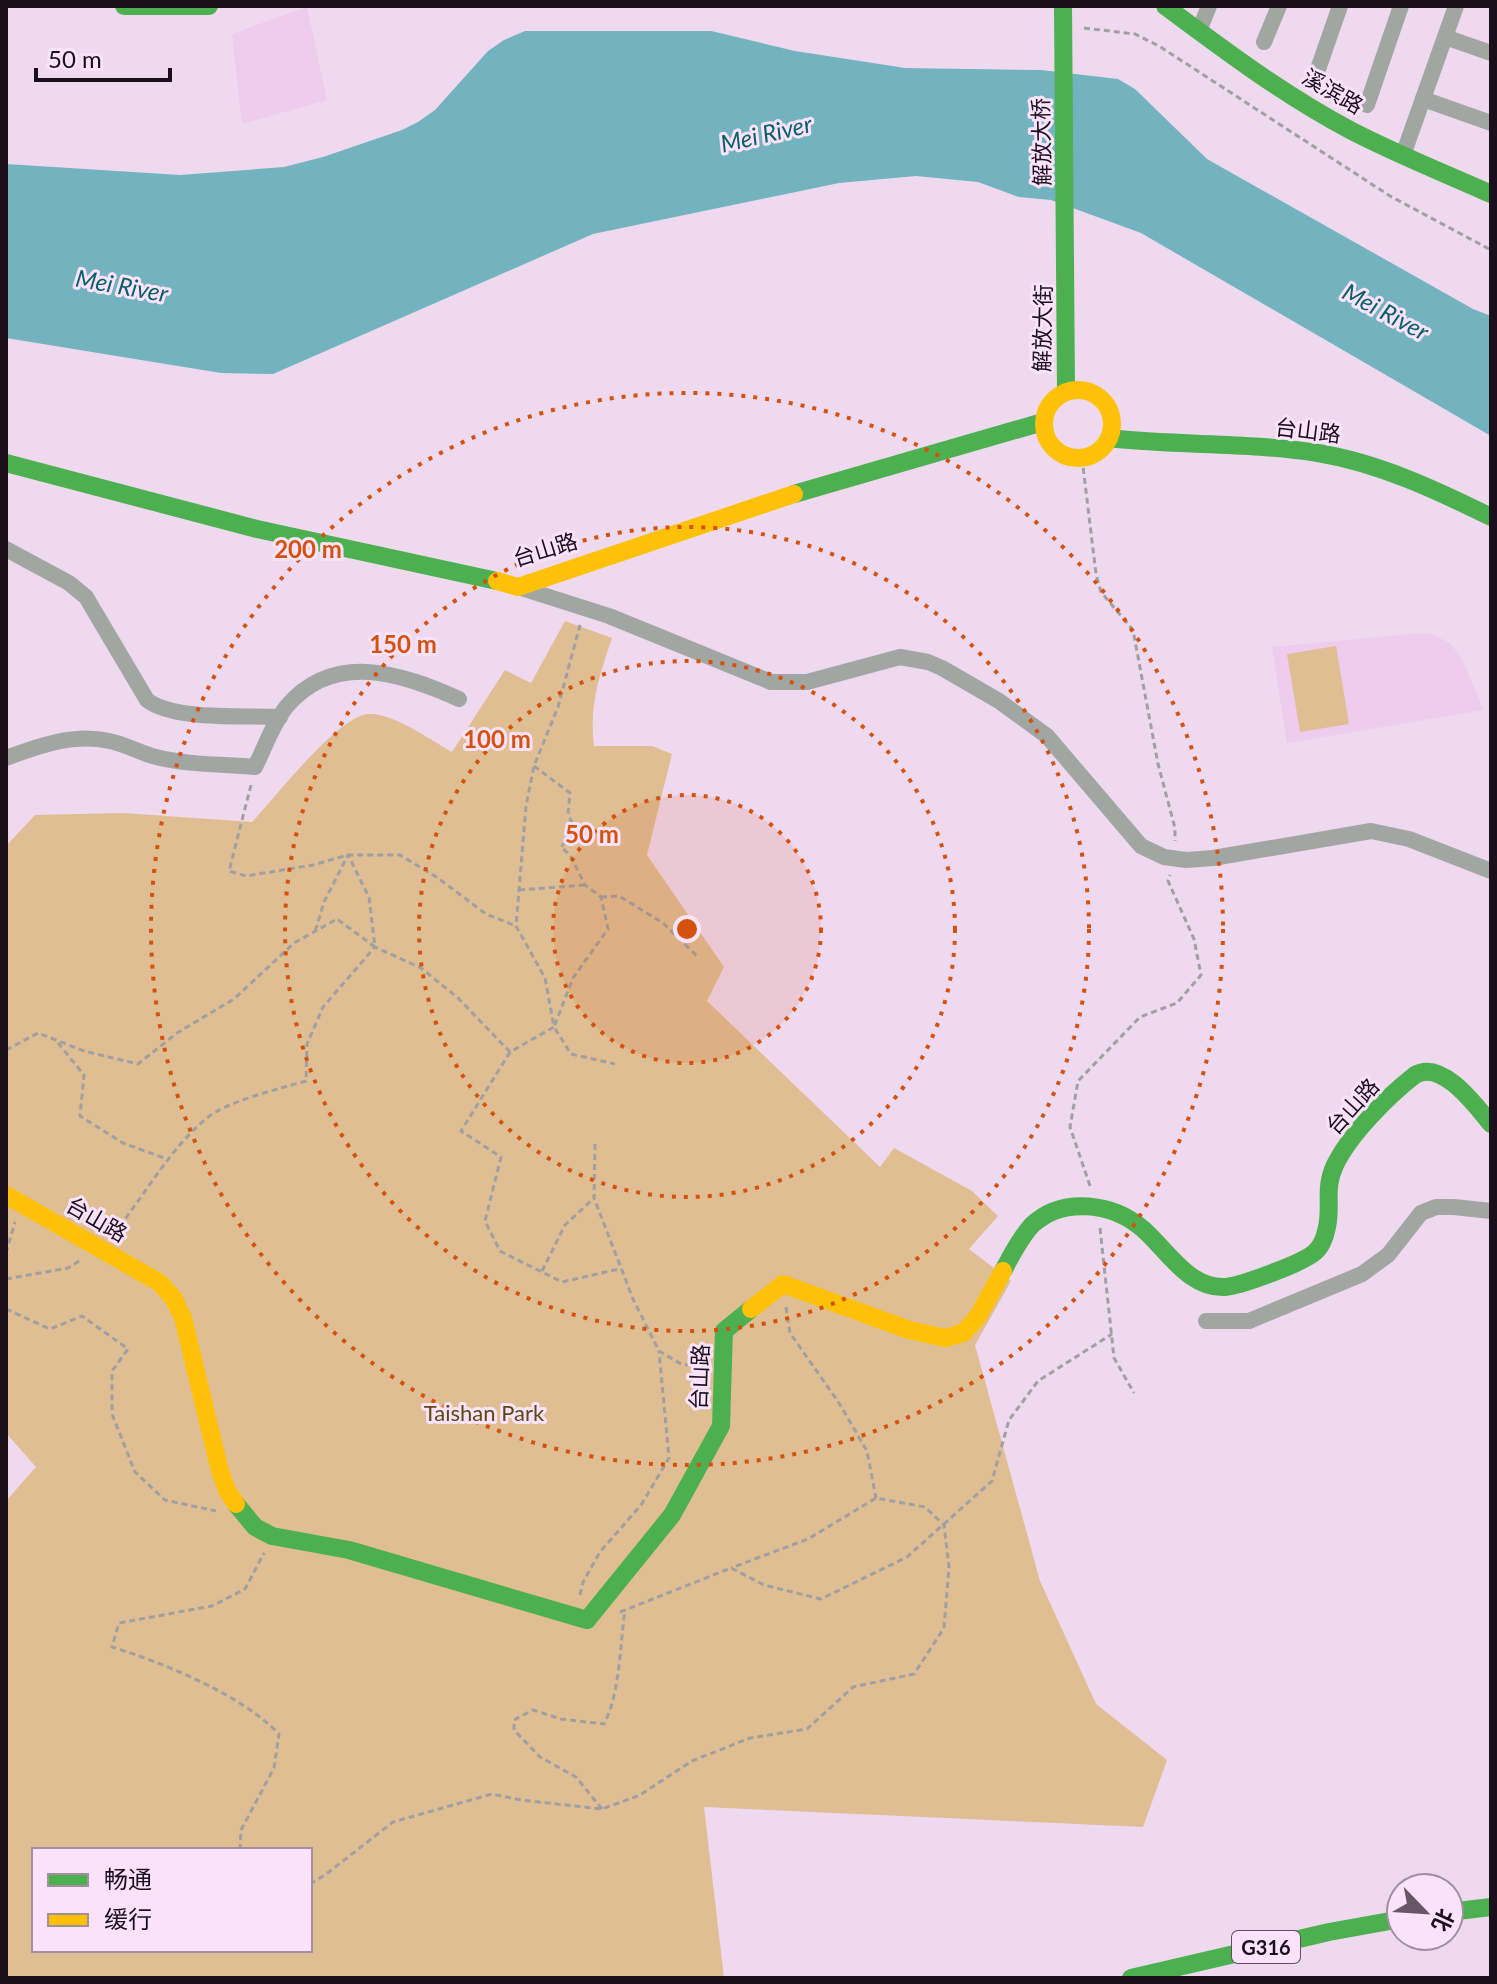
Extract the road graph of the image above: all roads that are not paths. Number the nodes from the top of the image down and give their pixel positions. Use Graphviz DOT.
graph roads {
  1 [pos="124,6"];
  2 [pos="209,6"];
  3 [pos="1165,6"];
  4 [pos="1209,6"];
  5 [pos="1279,6"];
  6 [pos="1340,6"];
  7 [pos="1401,6"];
  8 [pos="1456,6"];
  9 [pos="1072,16"];
  10 [pos="1199,31"];
  11 [pos="1445,37"];
  12 [pos="1264,42"];
  13 [pos="1491,53"];
  14 [pos="1316,75"];
  15 [pos="1423,99"];
  16 [pos="1367,105"];
  17 [pos="1491,123"];
  18 [pos="1403,155"];
  19 [pos="1491,194"];
  20 [pos="1072,265"];
  21 [pos="1072,390"];
  22 [pos="1043,422"];
  23 [pos="1109,438"];
  24 [pos="6,463"];
  25 [pos="1491,517"];
  26 [pos="6,549"];
  27 [pos="518,587"];
  28 [pos="459,699"];
  29 [pos="280,717"];
  30 [pos="6,758"];
  31 [pos="1491,871"];
  32 [pos="1491,1124"];
  33 [pos="13,1198"];
  34 [pos="1491,1211"];
  35 [pos="1206,1321"];
  36 [pos="1491,1907"];
  37 [pos="1465,1910"];
  38 [pos="1385,1922"];
  39 [pos="1131,1978"];
  1 -- 2 [label="main road"];
  3 -- 10 [label="main road, 溪滨路"];
  4 -- 10 [label="street"];
  5 -- 12 [label="street"];
  6 -- 14 [label="street"];
  7 -- 16 [label="street"];
  8 -- 11 [label="street"];
  9 -- 20 [label="main road, 解放大桥"];
  10 -- 18 [label="main road, 溪滨路"];
  11 -- 13 [label="street"];
  11 -- 15 [label="street"];
  15 -- 17 [label="street"];
  15 -- 18 [label="street"];
  18 -- 19 [label="main road, 溪滨路"];
  20 -- 21 [label="main road, 解放大街"];
  21 -- 22 [label="main road"];
  21 -- 23 [label="main road"];
  22 -- 23 [label="main road"];
  22 -- 27 [label="main road, 台山路"];
  23 -- 25 [label="main road, 台山路"];
  24 -- 27 [label="main road, 台山路"];
  26 -- 29 [label="street"];
  27 -- 31 [label="street"];
  28 -- 29 [label="street"];
  29 -- 30 [label="street"];
  32 -- 33 [label="main road, 台山路"];
  34 -- 35 [label="street"];
  36 -- 37 [label="main road"];
  38 -- 39 [label="main road, G316"];
}
